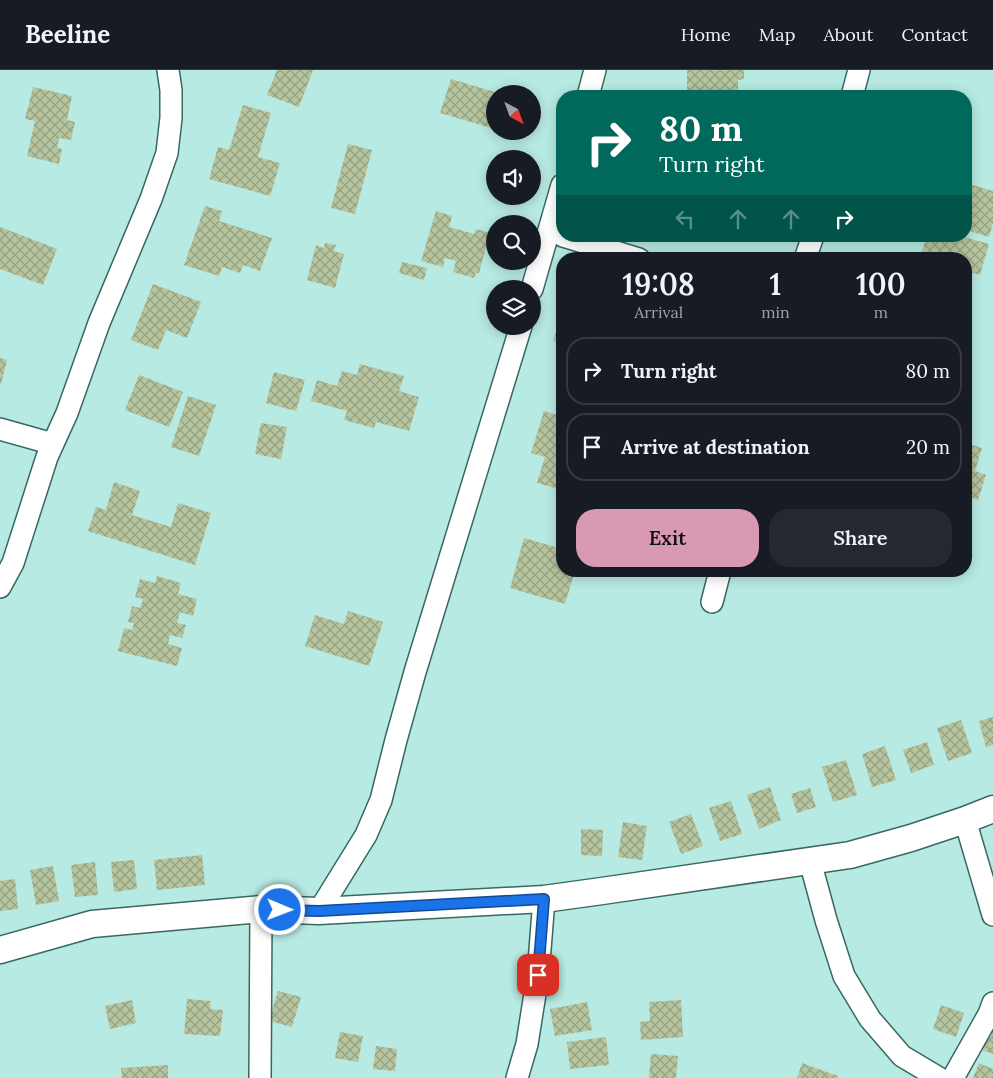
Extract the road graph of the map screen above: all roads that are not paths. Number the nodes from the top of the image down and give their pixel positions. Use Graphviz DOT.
graph roads {
  1 [pos="168,70"];
  2 [pos="595,70"];
  3 [pos="859,70"];
  4 [pos="590,90"];
  5 [pos="854,90"];
  6 [pos="556,239"];
  7 [pos="582,242"];
  8 [pos="615,252"];
  9 [pos="536,280"];
  10 [pos="517,335"];
  11 [pos="0,429"];
  12 [pos="53,444"];
  13 [pos="718,577"];
  14 [pos="0,587"];
  15 [pos="712,602"];
  16 [pos="993,809"];
  17 [pos="965,820"];
  18 [pos="810,862"];
  19 [pos="544,899"];
  20 [pos="261,909"];
  21 [pos="319,911"];
  22 [pos="993,916"];
  23 [pos="0,950"];
  24 [pos="993,1004"];
  25 [pos="260,1078"];
  26 [pos="517,1078"];
  27 [pos="939,1078"];
  28 [pos="953,1078"];
  1 -- 12 [label="street"];
  2 -- 4 [label="street"];
  3 -- 5 [label="street"];
  6 -- 9 [label="street"];
  7 -- 8 [label="street"];
  10 -- 21 [label="street"];
  11 -- 12 [label="street"];
  12 -- 14 [label="street"];
  13 -- 15 [label="street"];
  16 -- 17 [label="street"];
  17 -- 18 [label="street"];
  17 -- 22 [label="street"];
  18 -- 19 [label="street"];
  18 -- 27 [label="street"];
  19 -- 21 [label="street"];
  19 -- 26 [label="street"];
  20 -- 21 [label="street"];
  20 -- 23 [label="street"];
  20 -- 25 [label="street"];
  24 -- 28 [label="street"];
}
